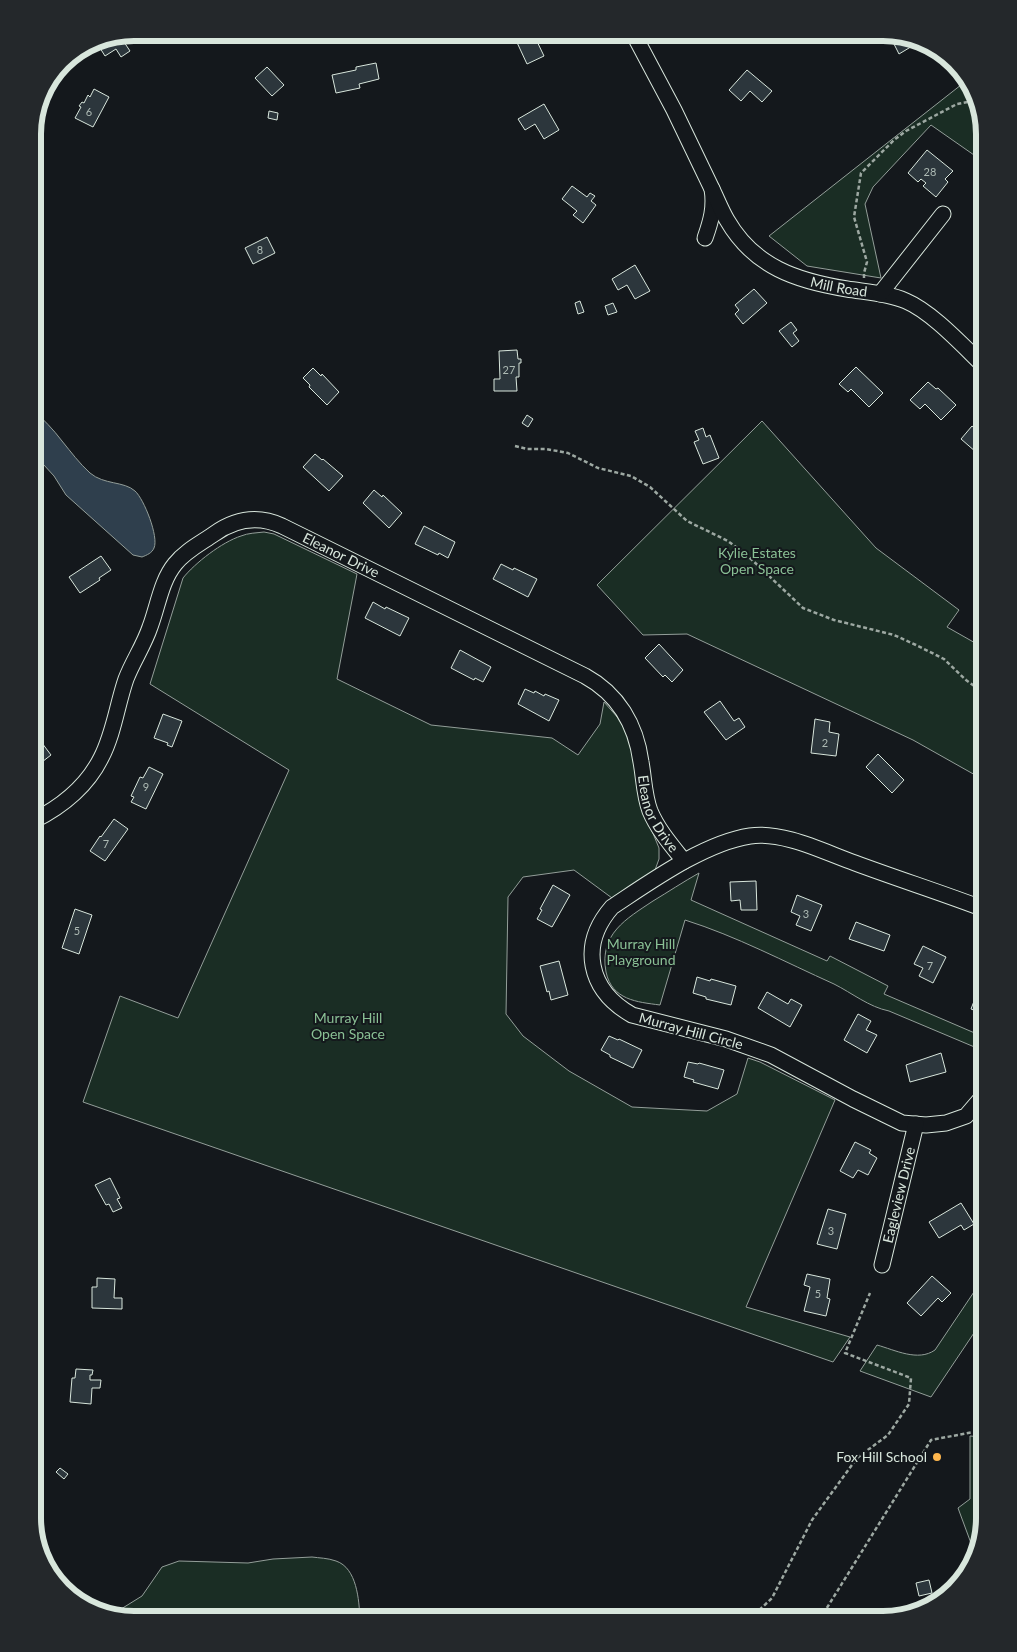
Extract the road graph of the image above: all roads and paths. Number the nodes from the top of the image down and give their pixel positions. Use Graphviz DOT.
graph roads {
  1 [pos="637,41"];
  2 [pos="970,102"];
  3 [pos="712,189"];
  4 [pos="943,214"];
  5 [pos="705,238"];
  6 [pos="873,293"];
  7 [pos="976,359"];
  8 [pos="515,446"];
  9 [pos="976,687"];
  10 [pos="41,817"];
  11 [pos="684,862"];
  12 [pos="976,906"];
  13 [pos="976,1104"];
  14 [pos="916,1124"];
  15 [pos="882,1266"];
  16 [pos="870,1293"];
  17 [pos="976,1432"];
  18 [pos="759,1611"];
  19 [pos="826,1611"];
  1 -- 3 [label="street, Mill Road"];
  2 -- 6 [label="path"];
  3 -- 5 [label="street, Mill Road"];
  3 -- 6 [label="street, Mill Road"];
  4 -- 6 [label="street"];
  6 -- 7 [label="street, Mill Road"];
  8 -- 9 [label="path"];
  10 -- 11 [label="street, Eleanor Drive"];
  11 -- 12 [label="street, Murray Hill Circle"];
  11 -- 14 [label="street, Murray Hill Circle"];
  13 -- 14 [label="street, Murray Hill Circle"];
  14 -- 15 [label="street, Eagleview Drive"];
  16 -- 18 [label="path"];
  17 -- 19 [label="path"];
}
